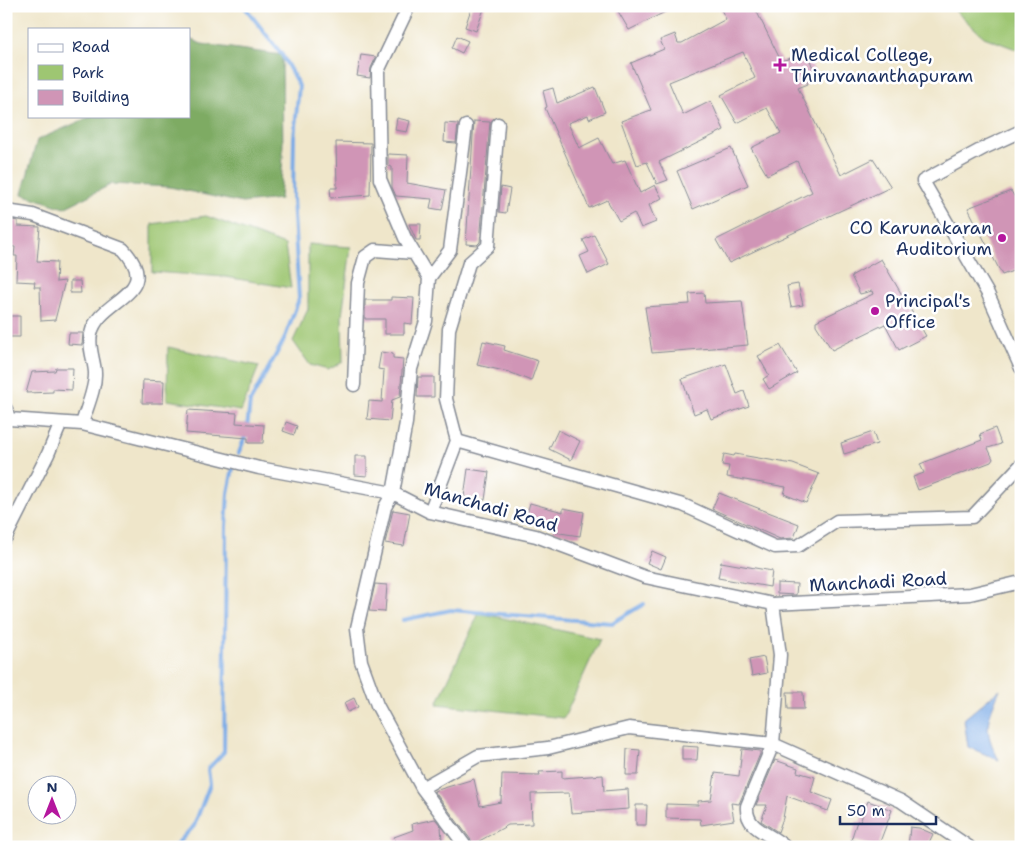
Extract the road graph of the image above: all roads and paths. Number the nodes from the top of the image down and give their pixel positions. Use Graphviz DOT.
graph roads {
  1 [pos="409,6"];
  2 [pos="498,124"];
  3 [pos="466,126"];
  4 [pos="1021,131"];
  5 [pos="6,211"];
  6 [pos="414,253"];
  7 [pos="430,278"];
  8 [pos="1021,368"];
  9 [pos="354,386"];
  10 [pos="7,416"];
  11 [pos="61,423"];
  12 [pos="82,424"];
  13 [pos="457,441"];
  14 [pos="1021,465"];
  15 [pos="393,493"];
  16 [pos="430,512"];
  17 [pos="6,537"];
  18 [pos="1021,582"];
  19 [pos="773,604"];
  20 [pos="773,744"];
  21 [pos="422,788"];
  22 [pos="466,847"];
  23 [pos="785,847"];
  24 [pos="969,847"];
  1 -- 6 [label="street"];
  2 -- 13 [label="street"];
  3 -- 7 [label="street"];
  4 -- 8 [label="street"];
  5 -- 12 [label="street"];
  6 -- 7 [label="street"];
  6 -- 9 [label="street"];
  7 -- 15 [label="street"];
  10 -- 11 [label="street, Manchadi Road"];
  11 -- 12 [label="street, Manchadi Road"];
  11 -- 17 [label="street"];
  12 -- 15 [label="street, Manchadi Road"];
  13 -- 14 [label="street"];
  13 -- 16 [label="street"];
  15 -- 16 [label="street, Manchadi Road"];
  15 -- 21 [label="street"];
  16 -- 19 [label="street, Manchadi Road"];
  18 -- 19 [label="street, Manchadi Road"];
  19 -- 20 [label="street"];
  20 -- 21 [label="street"];
  20 -- 23 [label="street"];
  20 -- 24 [label="street"];
  21 -- 22 [label="street"];
}
